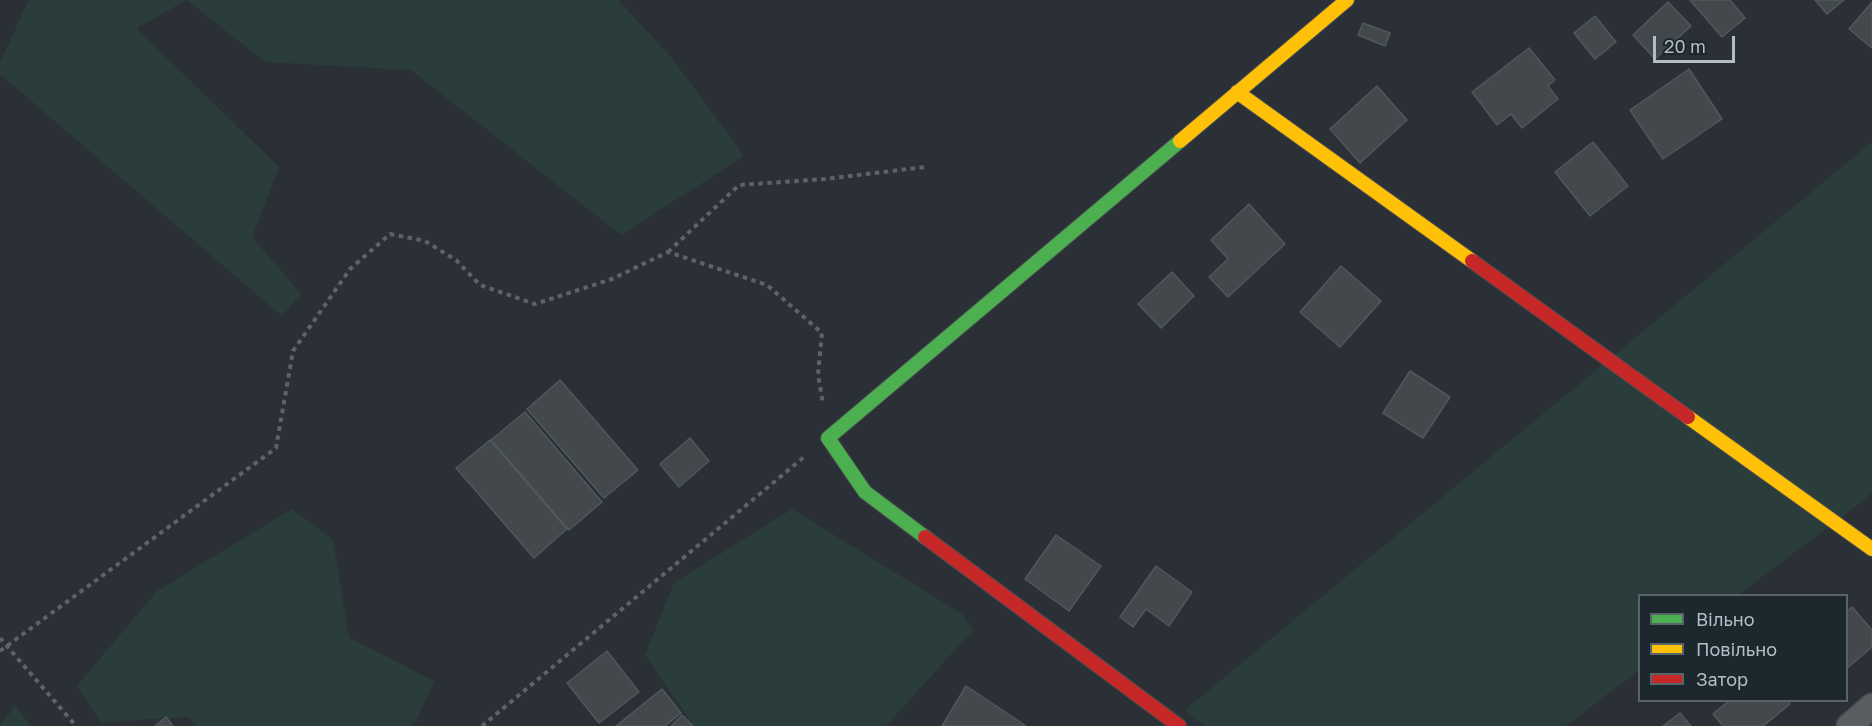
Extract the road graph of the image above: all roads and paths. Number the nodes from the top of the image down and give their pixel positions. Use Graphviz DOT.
graph roads {
  1 [pos="1347,0"];
  2 [pos="1237,92"];
  3 [pos="925,167"];
  4 [pos="668,252"];
  5 [pos="828,438"];
  6 [pos="1872,549"];
  7 [pos="0,638"];
  8 [pos="6,645"];
  9 [pos="0,651"];
  10 [pos="1872,706"];
  11 [pos="76,726"];
  12 [pos="482,726"];
  13 [pos="1179,726"];
  14 [pos="1849,726"];
  1 -- 2 [label="street"];
  2 -- 5 [label="street"];
  2 -- 6 [label="street"];
  3 -- 4 [label="path"];
  4 -- 5 [label="path"];
  4 -- 8 [label="path"];
  5 -- 12 [label="path"];
  5 -- 13 [label="street"];
  7 -- 8 [label="path"];
  8 -- 9 [label="path"];
  8 -- 11 [label="path"];
  10 -- 14 [label="street"];
}
